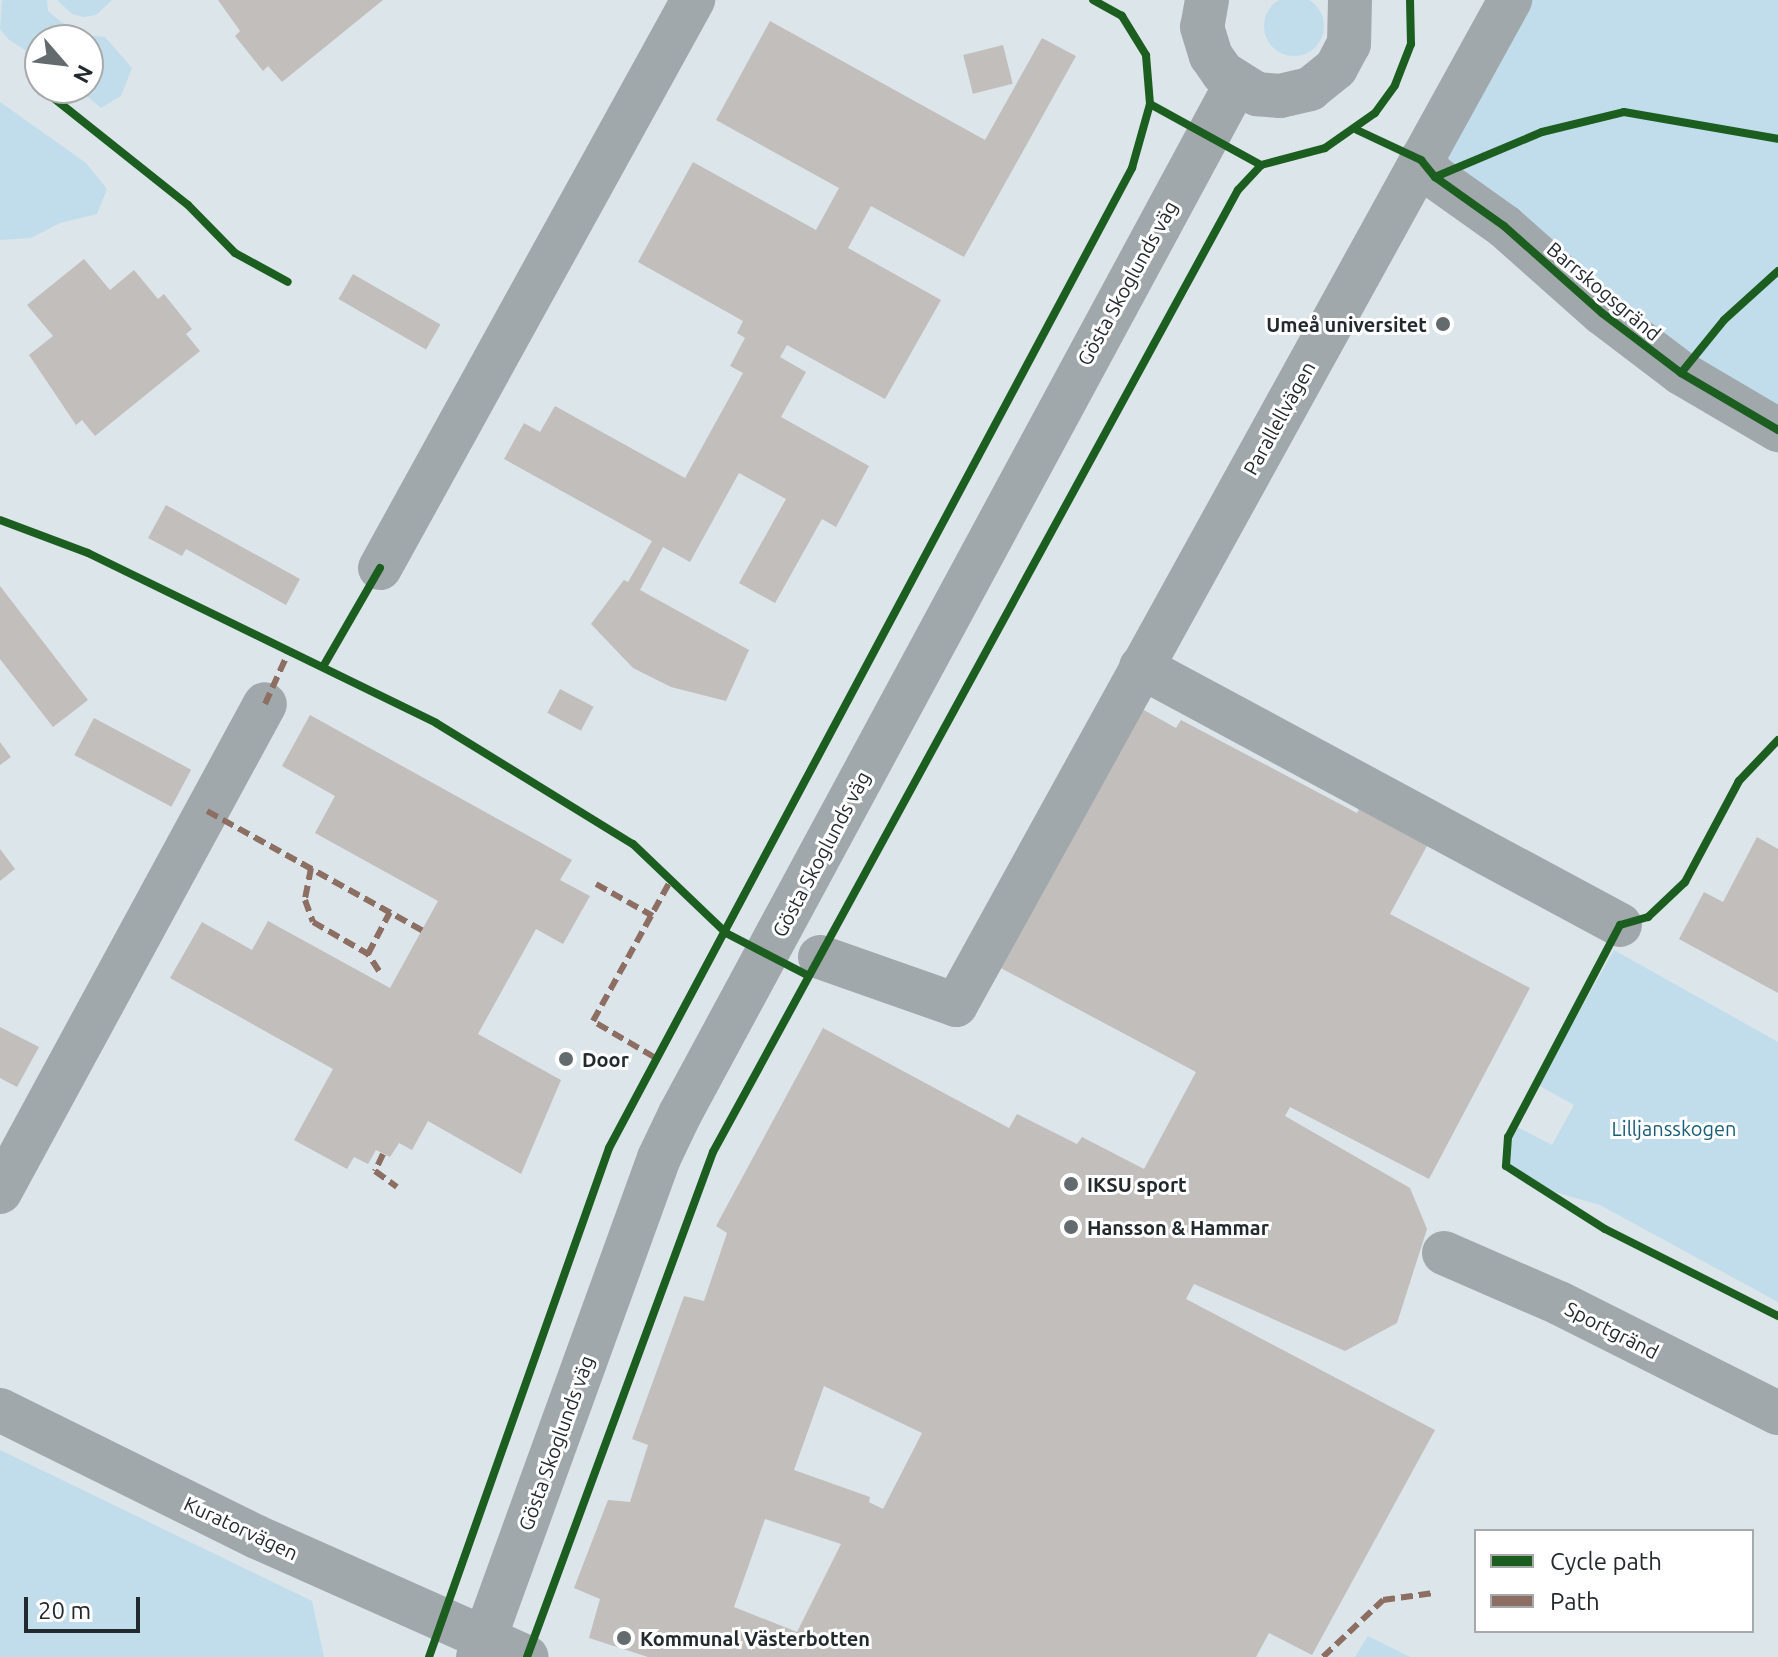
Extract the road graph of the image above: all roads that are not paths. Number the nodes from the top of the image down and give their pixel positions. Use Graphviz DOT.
graph roads {
  1 [pos="693,0"];
  2 [pos="1350,0"];
  3 [pos="1510,0"];
  4 [pos="1193,9"];
  5 [pos="1236,84"];
  6 [pos="1421,160"];
  7 [pos="1778,430"];
  8 [pos="380,568"];
  9 [pos="1141,667"];
  10 [pos="265,704"];
  11 [pos="1620,925"];
  12 [pos="820,957"];
  13 [pos="0,1192"];
  14 [pos="1444,1253"];
  15 [pos="0,1410"];
  16 [pos="1778,1413"];
  17 [pos="481,1649"];
  18 [pos="527,1657"];
  1 -- 8 [label="street"];
  2 -- 5 [label="street"];
  3 -- 6 [label="street, Parallellvägen"];
  4 -- 5 [label="street"];
  5 -- 17 [label="street, Gösta Skoglunds väg"];
  6 -- 7 [label="street, Barrskogsgränd"];
  6 -- 9 [label="street, Parallellvägen"];
  9 -- 11 [label="street"];
  9 -- 12 [label="street, Parallellvägen"];
  10 -- 13 [label="street"];
  14 -- 16 [label="street, Sportgränd"];
  15 -- 17 [label="street, Kuratorvägen"];
  17 -- 18 [label="street, Kuratorvägen"];
}
